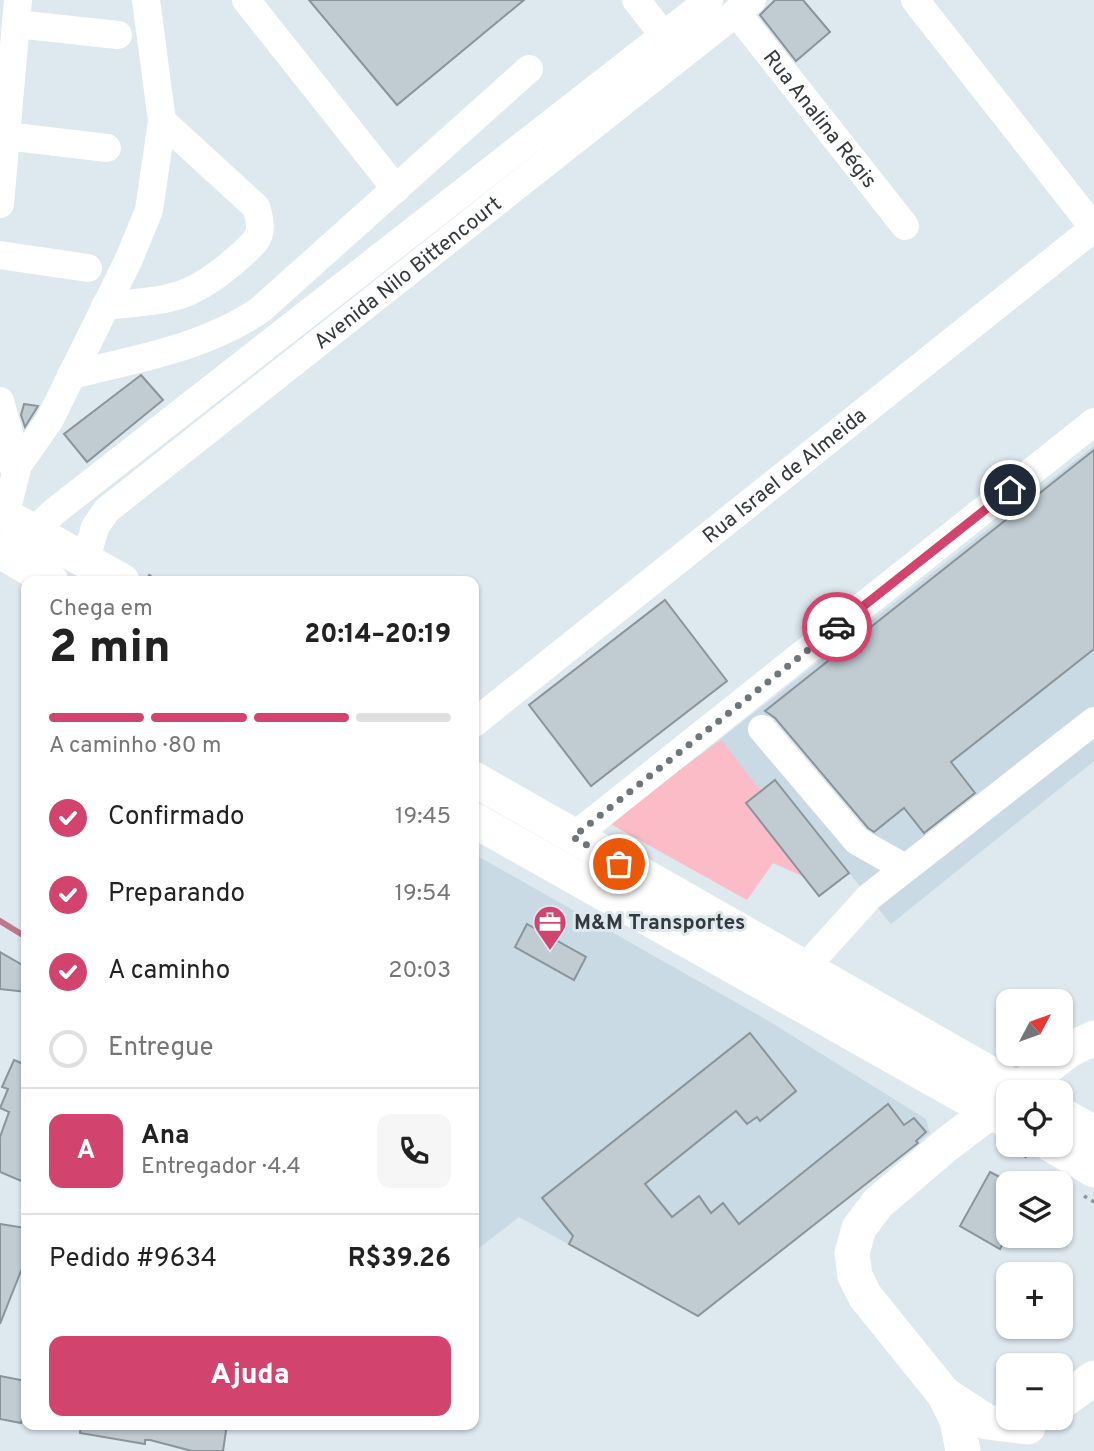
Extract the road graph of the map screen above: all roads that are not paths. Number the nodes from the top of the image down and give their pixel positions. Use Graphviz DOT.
graph roads {
  1 [pos="146,0"];
  2 [pos="246,0"];
  3 [pos="636,0"];
  4 [pos="709,0"];
  5 [pos="915,0"];
  6 [pos="744,6"];
  7 [pos="17,12"];
  8 [pos="118,35"];
  9 [pos="672,46"];
  10 [pos="529,69"];
  11 [pos="162,121"];
  12 [pos="6,136"];
  13 [pos="107,148"];
  14 [pos="396,189"];
  15 [pos="0,204"];
  16 [pos="905,226"];
  17 [pos="1094,228"];
  18 [pos="0,255"];
  19 [pos="89,268"];
  20 [pos="106,306"];
  21 [pos="71,375"];
  22 [pos="0,401"];
  23 [pos="1094,422"];
  24 [pos="9,461"];
  25 [pos="13,520"];
  26 [pos="0,551"];
  27 [pos="86,561"];
  28 [pos="42,576"];
  29 [pos="113,576"];
  30 [pos="479,719"];
  31 [pos="1094,721"];
  32 [pos="762,729"];
  33 [pos="479,782"];
  34 [pos="479,823"];
  35 [pos="573,837"];
  36 [pos="905,868"];
  37 [pos="804,969"];
  38 [pos="1094,1038"];
  39 [pos="1034,1080"];
  40 [pos="940,1082"];
  41 [pos="996,1092"];
  42 [pos="996,1097"];
  43 [pos="996,1111"];
  44 [pos="1073,1121"];
  45 [pos="1094,1133"];
  46 [pos="946,1145"];
  47 [pos="1072,1157"];
  48 [pos="1094,1170"];
  49 [pos="1094,1378"];
  50 [pos="1073,1393"];
  51 [pos="944,1394"];
  52 [pos="996,1422"];
  53 [pos="1025,1430"];
  54 [pos="963,1451"];
  55 [pos="999,1451"];
  1 -- 11 [label="street"];
  2 -- 14 [label="street"];
  3 -- 9 [label="street"];
  4 -- 9 [label="street, Avenida Nilo Bittencourt"];
  5 -- 17 [label="street"];
  6 -- 9 [label="street, Avenida Nilo Bittencourt"];
  6 -- 16 [label="street, Rua Analina Régis"];
  7 -- 8 [label="street"];
  7 -- 12 [label="street"];
  9 -- 25 [label="street, Avenida Nilo Bittencourt"];
  9 -- 27 [label="street, Avenida Nilo Bittencourt"];
  10 -- 14 [label="street"];
  11 -- 20 [label="street"];
  11 -- 20 [label="street"];
  12 -- 13 [label="street"];
  12 -- 15 [label="street"];
  14 -- 21 [label="street"];
  17 -- 30 [label="street, Rua Israel de Almeida"];
  18 -- 19 [label="street"];
  20 -- 21 [label="street"];
  21 -- 24 [label="street"];
  22 -- 24 [label="street"];
  23 -- 35 [label="street"];
  24 -- 25 [label="street"];
  25 -- 27 [label="main road"];
  26 -- 28 [label="main road"];
  27 -- 29 [label="main road"];
  31 -- 36 [label="street"];
  32 -- 36 [label="street"];
  33 -- 35 [label="main road"];
  34 -- 40 [label="main road"];
  35 -- 37 [label="main road"];
  36 -- 37 [label="street"];
  37 -- 41 [label="main road"];
  38 -- 39 [label="main road"];
  40 -- 42 [label="main road"];
  40 -- 46 [label="main road"];
  43 -- 46 [label="main road"];
  44 -- 45 [label="main road"];
  46 -- 51 [label="main road"];
  47 -- 48 [label="main road"];
  49 -- 50 [label="main road"];
  51 -- 52 [label="main road"];
  51 -- 54 [label="main road"];
  53 -- 55 [label="main road"];
}
